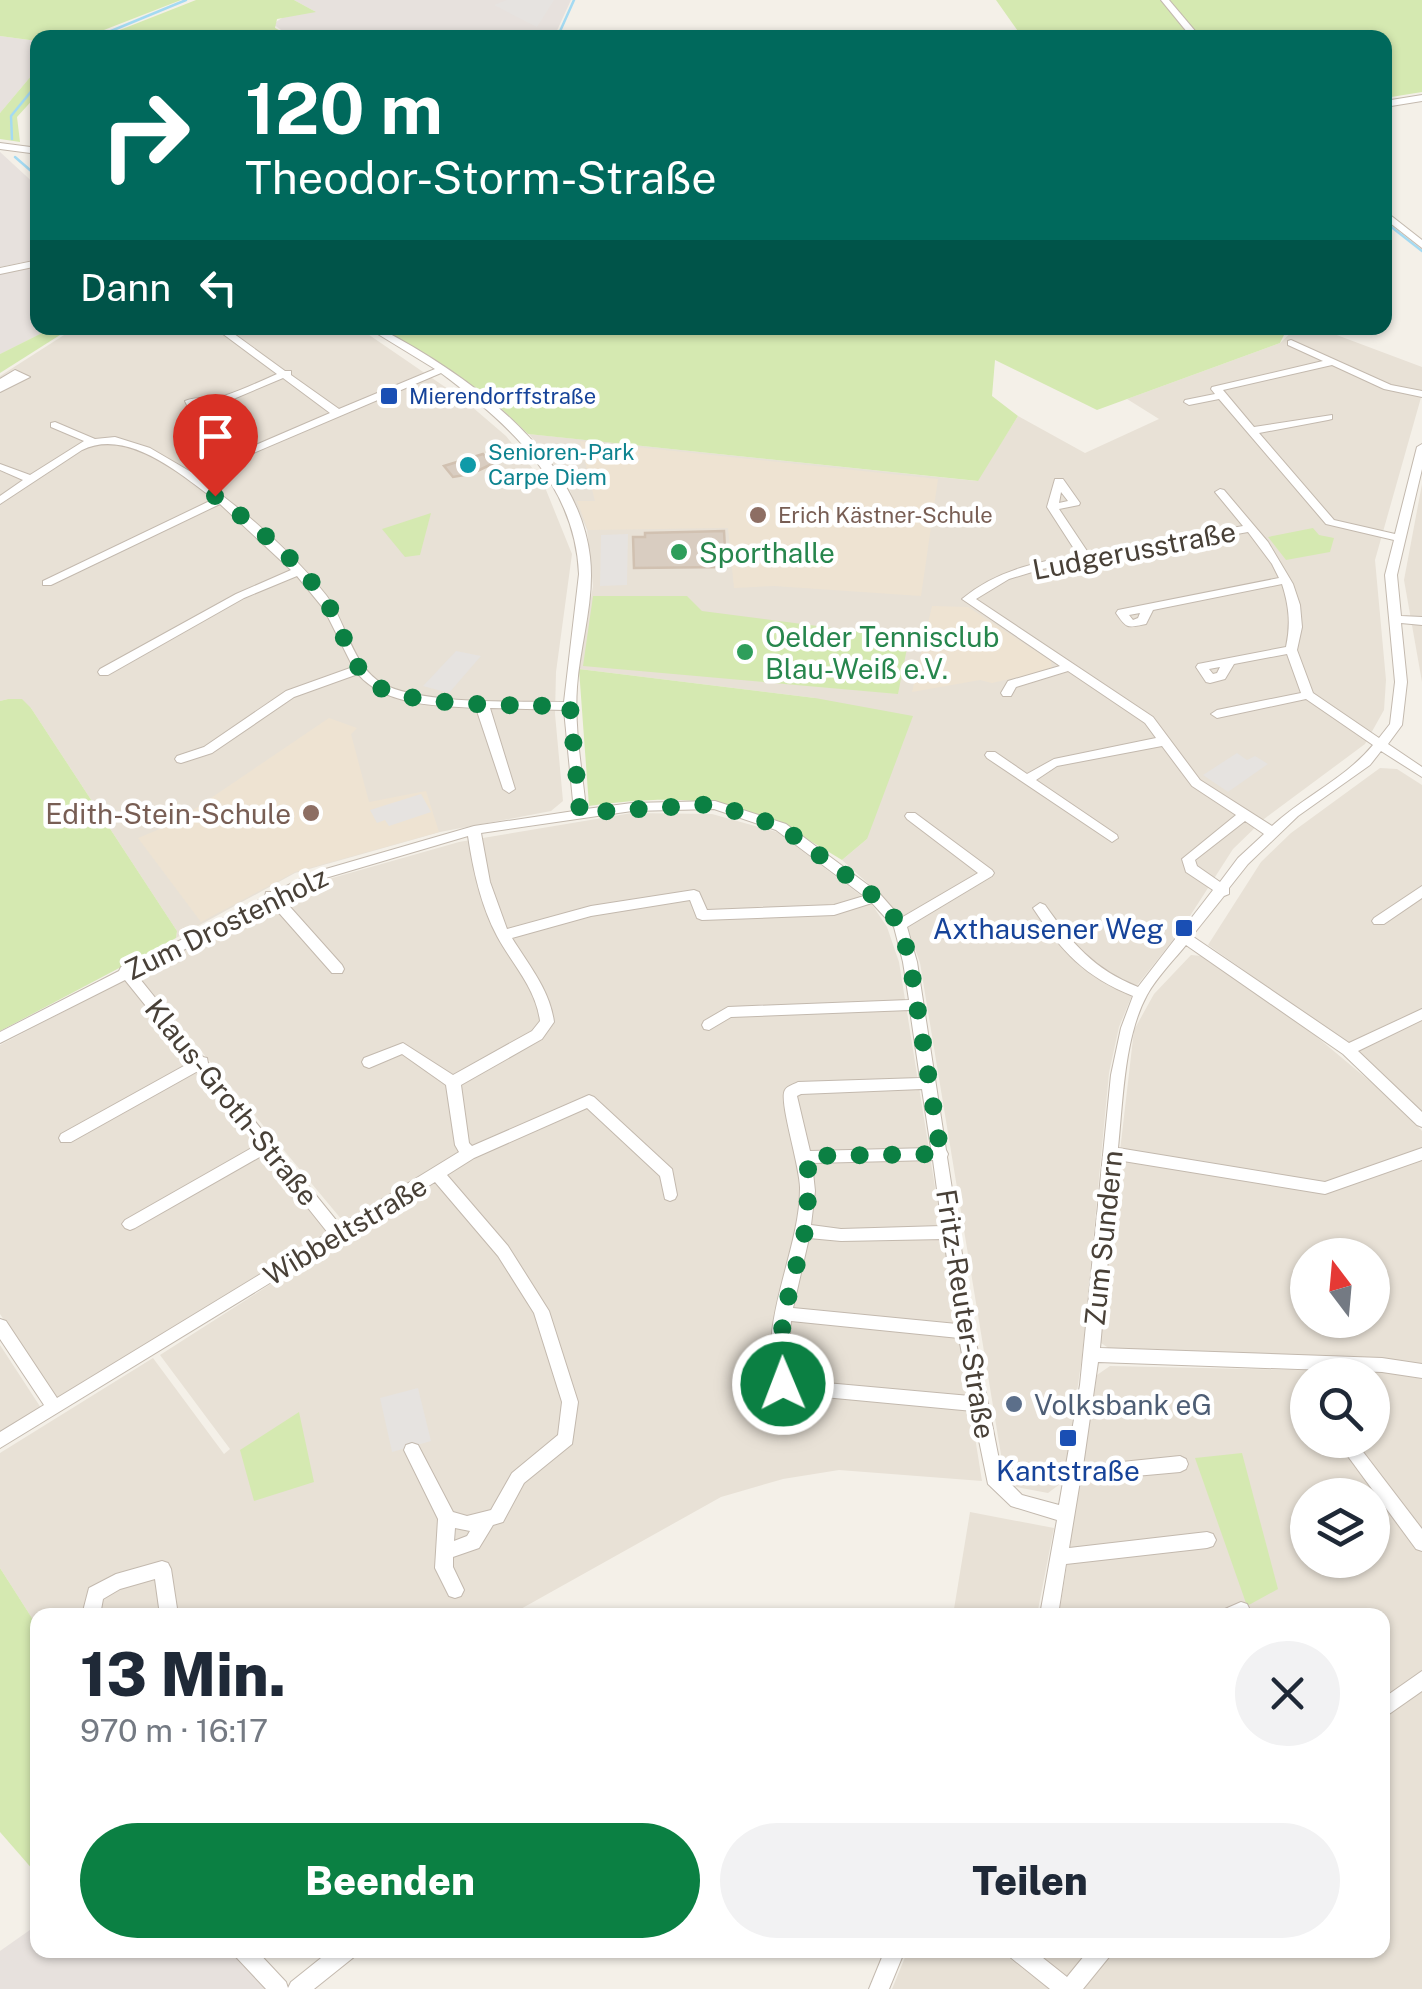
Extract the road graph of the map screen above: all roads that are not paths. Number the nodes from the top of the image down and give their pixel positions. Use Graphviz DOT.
graph roads {
  1 [pos="1164,0"];
  2 [pos="1189,30"];
  3 [pos="1422,98"];
  4 [pos="1392,103"];
  5 [pos="0,146"];
  6 [pos="30,150"];
  7 [pos="1392,220"];
  8 [pos="1422,244"];
  9 [pos="30,265"];
  10 [pos="0,271"];
  11 [pos="230,335"];
  12 [pos="384,335"];
  13 [pos="1291,343"];
  14 [pos="1332,362"];
  15 [pos="440,370"];
  16 [pos="287,373"];
  17 [pos="1422,394"];
  18 [pos="1221,396"];
  19 [pos="1188,402"];
  20 [pos="337,413"];
  21 [pos="1328,418"];
  22 [pos="54,425"];
  23 [pos="1251,431"];
  24 [pos="92,441"];
  25 [pos="1422,447"];
  26 [pos="218,458"];
  27 [pos="2,468"];
  28 [pos="191,476"];
  29 [pos="32,480"];
  30 [pos="1220,492"];
  31 [pos="220,500"];
  32 [pos="0,502"];
  33 [pos="1052,507"];
  34 [pos="1250,528"];
  35 [pos="1398,538"];
  36 [pos="1084,555"];
  37 [pos="300,570"];
  38 [pos="1285,580"];
  39 [pos="47,583"];
  40 [pos="1148,608"];
  41 [pos="1396,619"];
  42 [pos="1422,621"];
  43 [pos="1291,650"];
  44 [pos="1229,662"];
  45 [pos="1070,667"];
  46 [pos="360,669"];
  47 [pos="104,672"];
  48 [pos="1007,693"];
  49 [pos="1308,695"];
  50 [pos="485,703"];
  51 [pos="570,706"];
  52 [pos="1217,714"];
  53 [pos="1164,741"];
  54 [pos="1381,748"];
  55 [pos="991,756"];
  56 [pos="181,759"];
  57 [pos="1422,773"];
  58 [pos="1027,779"];
  59 [pos="508,790"];
  60 [pos="580,813"];
  61 [pos="1245,815"];
  62 [pos="911,816"];
  63 [pos="474,830"];
  64 [pos="1272,832"];
  65 [pos="1112,838"];
  66 [pos="1224,890"];
  67 [pos="1422,891"];
  68 [pos="271,895"];
  69 [pos="875,897"];
  70 [pos="1040,908"];
  71 [pos="1380,921"];
  72 [pos="900,924"];
  73 [pos="503,935"];
  74 [pos="1187,939"];
  75 [pos="337,968"];
  76 [pos="126,971"];
  77 [pos="1142,993"];
  78 [pos="915,1005"];
  79 [pos="1422,1014"];
  80 [pos="709,1025"];
  81 [pos="0,1038"];
  82 [pos="1348,1050"];
  83 [pos="202,1062"];
  84 [pos="369,1062"];
  85 [pos="454,1082"];
  86 [pos="930,1083"];
  87 [pos="1422,1121"];
  88 [pos="66,1138"];
  89 [pos="269,1145"];
  90 [pos="1112,1152"];
  91 [pos="469,1154"];
  92 [pos="941,1154"];
  93 [pos="1422,1154"];
  94 [pos="808,1156"];
  95 [pos="437,1174"];
  96 [pos="670,1195"];
  97 [pos="130,1224"];
  98 [pos="805,1231"];
  99 [pos="952,1232"];
  100 [pos="338,1234"];
  101 [pos="784,1314"];
  102 [pos="0,1326"];
  103 [pos="966,1332"];
  104 [pos="1092,1356"];
  105 [pos="1390,1366"];
  106 [pos="1290,1371"];
  107 [pos="1422,1371"];
  108 [pos="979,1404"];
  109 [pos="54,1407"];
  110 [pos="0,1440"];
  111 [pos="412,1450"];
  112 [pos="1358,1458"];
  113 [pos="1180,1464"];
  114 [pos="1075,1474"];
  115 [pos="1067,1515"];
  116 [pos="447,1518"];
  117 [pos="486,1520"];
  118 [pos="1207,1540"];
  119 [pos="1422,1543"];
  120 [pos="448,1551"];
  121 [pos="1059,1557"];
  122 [pos="455,1590"];
  123 [pos="92,1608"];
  124 [pos="168,1608"];
  125 [pos="1050,1608"];
  126 [pos="1422,1680"];
  127 [pos="1390,1704"];
  128 [pos="250,1958"];
  129 [pos="337,1958"];
  130 [pos="891,1958"];
  131 [pos="1027,1958"];
  132 [pos="1095,1958"];
  133 [pos="279,1989"];
  134 [pos="298,1989"];
  135 [pos="879,1989"];
  136 [pos="1068,1989"];
  1 -- 2 [label="street"];
  3 -- 4 [label="street"];
  5 -- 6 [label="street"];
  7 -- 8 [label="street"];
  9 -- 10 [label="street"];
  11 -- 16 [label="street"];
  12 -- 15 [label="street"];
  13 -- 14 [label="street"];
  14 -- 17 [label="street"];
  14 -- 18 [label="street"];
  15 -- 20 [label="street"];
  15 -- 51 [label="street"];
  16 -- 20 [label="street"];
  16 -- 26 [label="street"];
  18 -- 19 [label="street"];
  18 -- 23 [label="street"];
  20 -- 28 [label="street"];
  21 -- 23 [label="street"];
  22 -- 24 [label="street"];
  23 -- 35 [label="street"];
  24 -- 28 [label="street"];
  24 -- 29 [label="street"];
  25 -- 35 [label="street, Zum Sundern"];
  27 -- 29 [label="street"];
  28 -- 31 [label="street"];
  29 -- 32 [label="street"];
  30 -- 34 [label="street"];
  31 -- 37 [label="street"];
  31 -- 39 [label="street"];
  33 -- 36 [label="street"];
  34 -- 36 [label="street, Ludgerusstraße"];
  34 -- 38 [label="street"];
  35 -- 41 [label="street, Zum Sundern"];
  36 -- 45 [label="street, Ludgerusstraße"];
  37 -- 46 [label="street"];
  37 -- 47 [label="street"];
  38 -- 40 [label="street"];
  38 -- 43 [label="street"];
  41 -- 42 [label="street"];
  41 -- 54 [label="street, Zum Sundern"];
  43 -- 44 [label="street"];
  43 -- 49 [label="street"];
  45 -- 48 [label="street"];
  45 -- 53 [label="street, Ludgerusstraße"];
  46 -- 50 [label="street"];
  46 -- 56 [label="street"];
  49 -- 52 [label="street"];
  49 -- 54 [label="street"];
  50 -- 51 [label="street"];
  50 -- 59 [label="street"];
  51 -- 60 [label="street"];
  53 -- 58 [label="street"];
  53 -- 61 [label="street, Ludgerusstraße"];
  54 -- 57 [label="street"];
  54 -- 64 [label="street, Zum Sundern"];
  55 -- 58 [label="street"];
  58 -- 65 [label="street"];
  60 -- 63 [label="street, Zum Drostenholz"];
  60 -- 69 [label="street"];
  61 -- 64 [label="street, Ludgerusstraße"];
  61 -- 66 [label="street"];
  62 -- 72 [label="street"];
  63 -- 68 [label="street, Zum Drostenholz"];
  63 -- 73 [label="street"];
  64 -- 66 [label="street, Zum Sundern"];
  66 -- 74 [label="street, Zum Sundern"];
  67 -- 71 [label="street"];
  68 -- 75 [label="street"];
  68 -- 76 [label="street, Zum Drostenholz"];
  69 -- 72 [label="street"];
  69 -- 73 [label="street"];
  70 -- 77 [label="street"];
  72 -- 78 [label="street, Fritz-Reuter-Straße"];
  73 -- 85 [label="street"];
  74 -- 77 [label="street, Zum Sundern"];
  74 -- 82 [label="street"];
  76 -- 81 [label="street, Zum Drostenholz"];
  76 -- 83 [label="street, Klaus-Groth-Straße"];
  77 -- 90 [label="street, Zum Sundern"];
  78 -- 80 [label="street"];
  78 -- 86 [label="street, Fritz-Reuter-Straße"];
  79 -- 82 [label="street"];
  82 -- 87 [label="street"];
  83 -- 88 [label="street"];
  83 -- 89 [label="street, Klaus-Groth-Straße"];
  84 -- 85 [label="street"];
  85 -- 91 [label="street"];
  86 -- 92 [label="street, Fritz-Reuter-Straße"];
  86 -- 94 [label="street"];
  89 -- 97 [label="street"];
  89 -- 100 [label="street, Klaus-Groth-Straße"];
  90 -- 93 [label="street"];
  90 -- 104 [label="street, Zum Sundern"];
  91 -- 95 [label="street, Wibbeltstraße"];
  91 -- 96 [label="street, Wibbeltstraße"];
  92 -- 94 [label="street"];
  92 -- 99 [label="street, Fritz-Reuter-Straße"];
  94 -- 98 [label="street"];
  95 -- 100 [label="street, Wibbeltstraße"];
  95 -- 117 [label="street"];
  98 -- 99 [label="street"];
  98 -- 101 [label="street"];
  99 -- 103 [label="street, Fritz-Reuter-Straße"];
  100 -- 109 [label="street, Wibbeltstraße"];
  101 -- 103 [label="street"];
  101 -- 108 [label="street"];
  102 -- 109 [label="street"];
  103 -- 108 [label="street, Fritz-Reuter-Straße"];
  104 -- 106 [label="street"];
  104 -- 114 [label="street, Zum Sundern"];
  105 -- 107 [label="street"];
  108 -- 115 [label="street, Fritz-Reuter-Straße"];
  109 -- 110 [label="street, Wibbeltstraße"];
  111 -- 116 [label="street"];
  112 -- 119 [label="street"];
  113 -- 114 [label="street"];
  114 -- 115 [label="street, Zum Sundern"];
  115 -- 121 [label="street, Zum Sundern"];
  116 -- 117 [label="street"];
  116 -- 120 [label="street"];
  117 -- 120 [label="street"];
  118 -- 121 [label="street"];
  120 -- 122 [label="street"];
  121 -- 125 [label="street, Zum Sundern"];
  123 -- 124 [label="street"];
  126 -- 127 [label="street"];
  128 -- 133 [label="street"];
  129 -- 134 [label="street"];
  130 -- 135 [label="street"];
  131 -- 136 [label="street"];
  132 -- 136 [label="street"];
}
